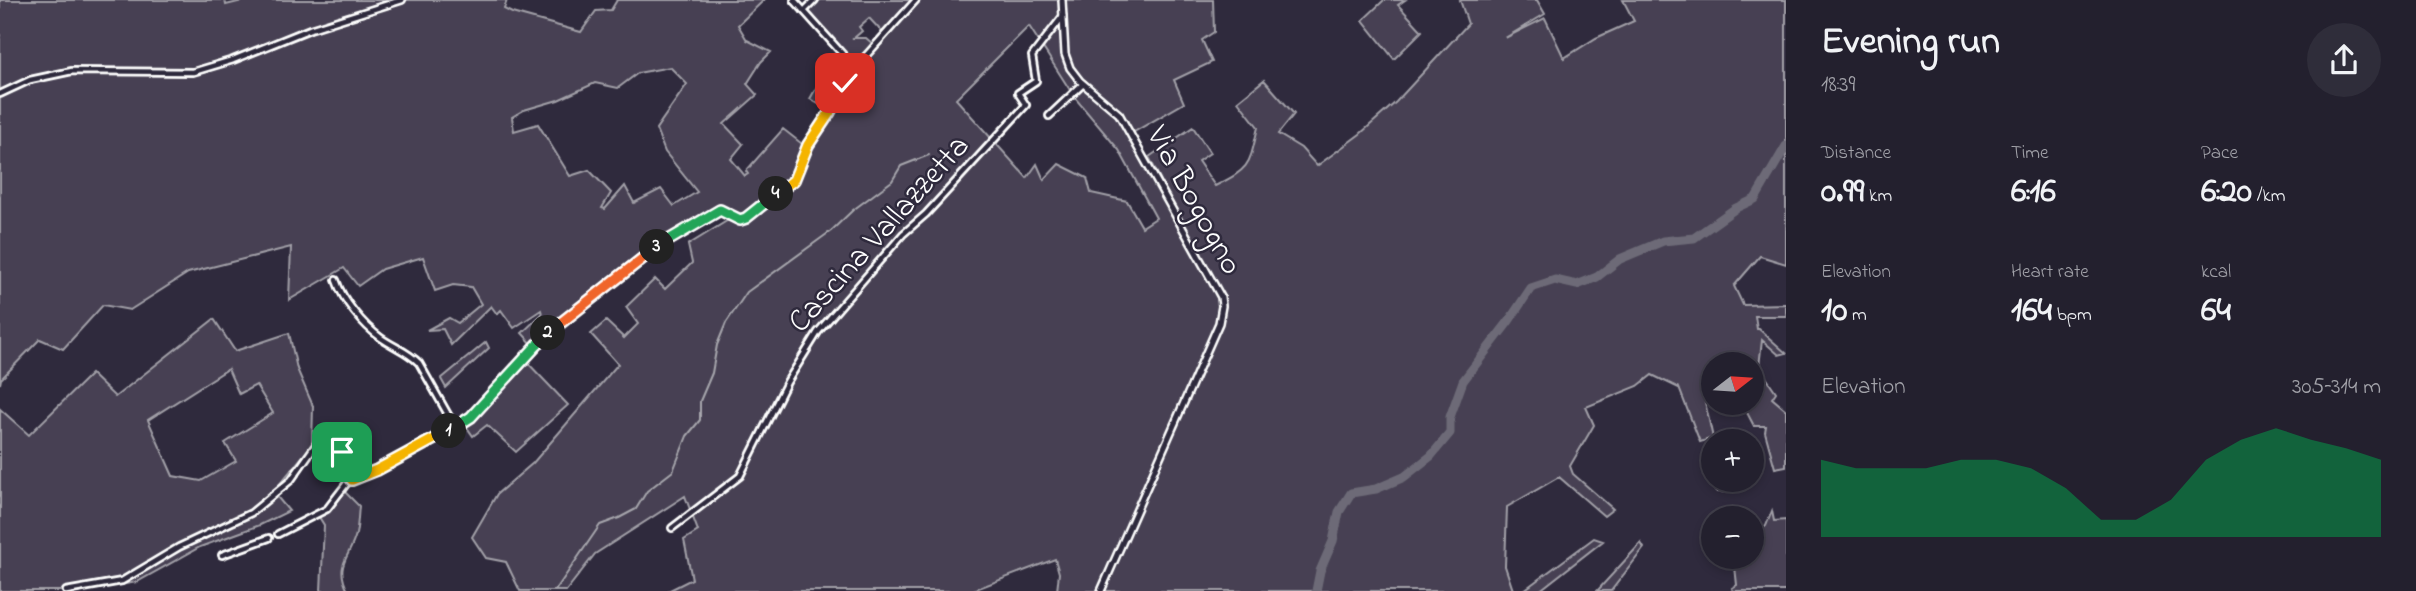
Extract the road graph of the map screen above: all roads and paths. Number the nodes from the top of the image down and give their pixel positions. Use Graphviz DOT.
graph roads {
  1 [pos="402,0"];
  2 [pos="794,0"];
  3 [pos="816,0"];
  4 [pos="916,0"];
  5 [pos="1062,0"];
  6 [pos="804,11"];
  7 [pos="1062,16"];
  8 [pos="855,68"];
  9 [pos="1083,84"];
  10 [pos="0,94"];
  11 [pos="1049,116"];
  12 [pos="337,280"];
  13 [pos="455,427"];
  14 [pos="349,479"];
  15 [pos="672,528"];
  16 [pos="281,533"];
  17 [pos="269,538"];
  18 [pos="222,555"];
  19 [pos="66,591"];
  20 [pos="1101,591"];
  1 -- 10 [label="street"];
  2 -- 6 [label="street"];
  3 -- 6 [label="street"];
  4 -- 8 [label="street"];
  5 -- 7 [label="main road, Via Bogogno"];
  6 -- 8 [label="street"];
  7 -- 9 [label="main road, Via Bogogno"];
  7 -- 15 [label="street, Cascina Vallazzetta"];
  8 -- 13 [label="street"];
  9 -- 11 [label="street"];
  9 -- 20 [label="main road, Via Bogogno"];
  12 -- 13 [label="street"];
  13 -- 14 [label="street"];
  14 -- 16 [label="street"];
  14 -- 19 [label="street"];
  17 -- 18 [label="street"];
}
